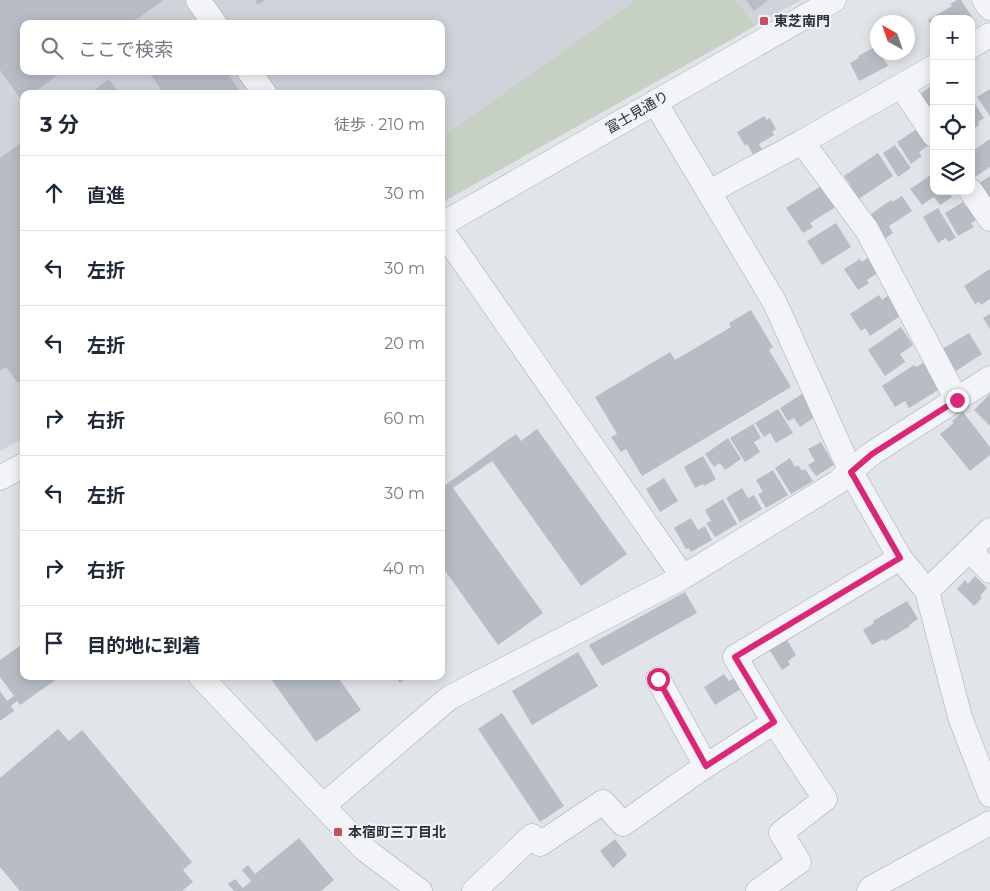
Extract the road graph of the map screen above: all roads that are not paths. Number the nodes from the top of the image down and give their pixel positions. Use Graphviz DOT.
graph roads {
  1 [pos="198,0"];
  2 [pos="834,0"];
  3 [pos="212,20"];
  4 [pos="990,35"];
  5 [pos="975,44"];
  6 [pos="930,69"];
  7 [pos="252,75"];
  8 [pos="901,86"];
  9 [pos="262,90"];
  10 [pos="655,102"];
  11 [pos="930,129"];
  12 [pos="802,142"];
  13 [pos="709,192"];
  14 [pos="974,195"];
  15 [pos="990,219"];
  16 [pos="445,223"];
  17 [pos="445,235"];
  18 [pos="990,378"];
  19 [pos="957,400"];
  20 [pos="20,468"];
  21 [pos="851,472"];
  22 [pos="0,478"];
  23 [pos="990,530"];
  24 [pos="969,550"];
  25 [pos="900,558"];
  26 [pos="990,571"];
  27 [pos="683,577"];
  28 [pos="927,591"];
  29 [pos="658,679"];
  30 [pos="204,680"];
  31 [pos="774,722"];
  32 [pos="706,766"];
  33 [pos="990,795"];
  34 [pos="322,806"];
  35 [pos="990,823"];
  36 [pos="420,891"];
  37 [pos="474,891"];
  38 [pos="758,891"];
  39 [pos="869,891"];
  1 -- 3 [label="street"];
  2 -- 10 [label="street, 富士見通り"];
  4 -- 5 [label="street"];
  6 -- 8 [label="street"];
  7 -- 9 [label="street"];
  8 -- 11 [label="street"];
  8 -- 12 [label="street"];
  10 -- 13 [label="street"];
  10 -- 16 [label="street, 富士見通り"];
  12 -- 13 [label="street"];
  12 -- 19 [label="street"];
  13 -- 21 [label="street"];
  14 -- 15 [label="street"];
  17 -- 27 [label="street"];
  18 -- 19 [label="street"];
  19 -- 21 [label="street"];
  20 -- 22 [label="street"];
  21 -- 25 [label="street"];
  21 -- 27 [label="street"];
  23 -- 24 [label="street"];
  24 -- 26 [label="street"];
  24 -- 28 [label="street"];
  25 -- 28 [label="street"];
  25 -- 31 [label="street"];
  27 -- 34 [label="street"];
  28 -- 33 [label="street"];
  29 -- 32 [label="street"];
  30 -- 34 [label="street"];
  31 -- 32 [label="street"];
  31 -- 38 [label="street"];
  32 -- 37 [label="street"];
  34 -- 36 [label="street"];
  35 -- 39 [label="street"];
}
